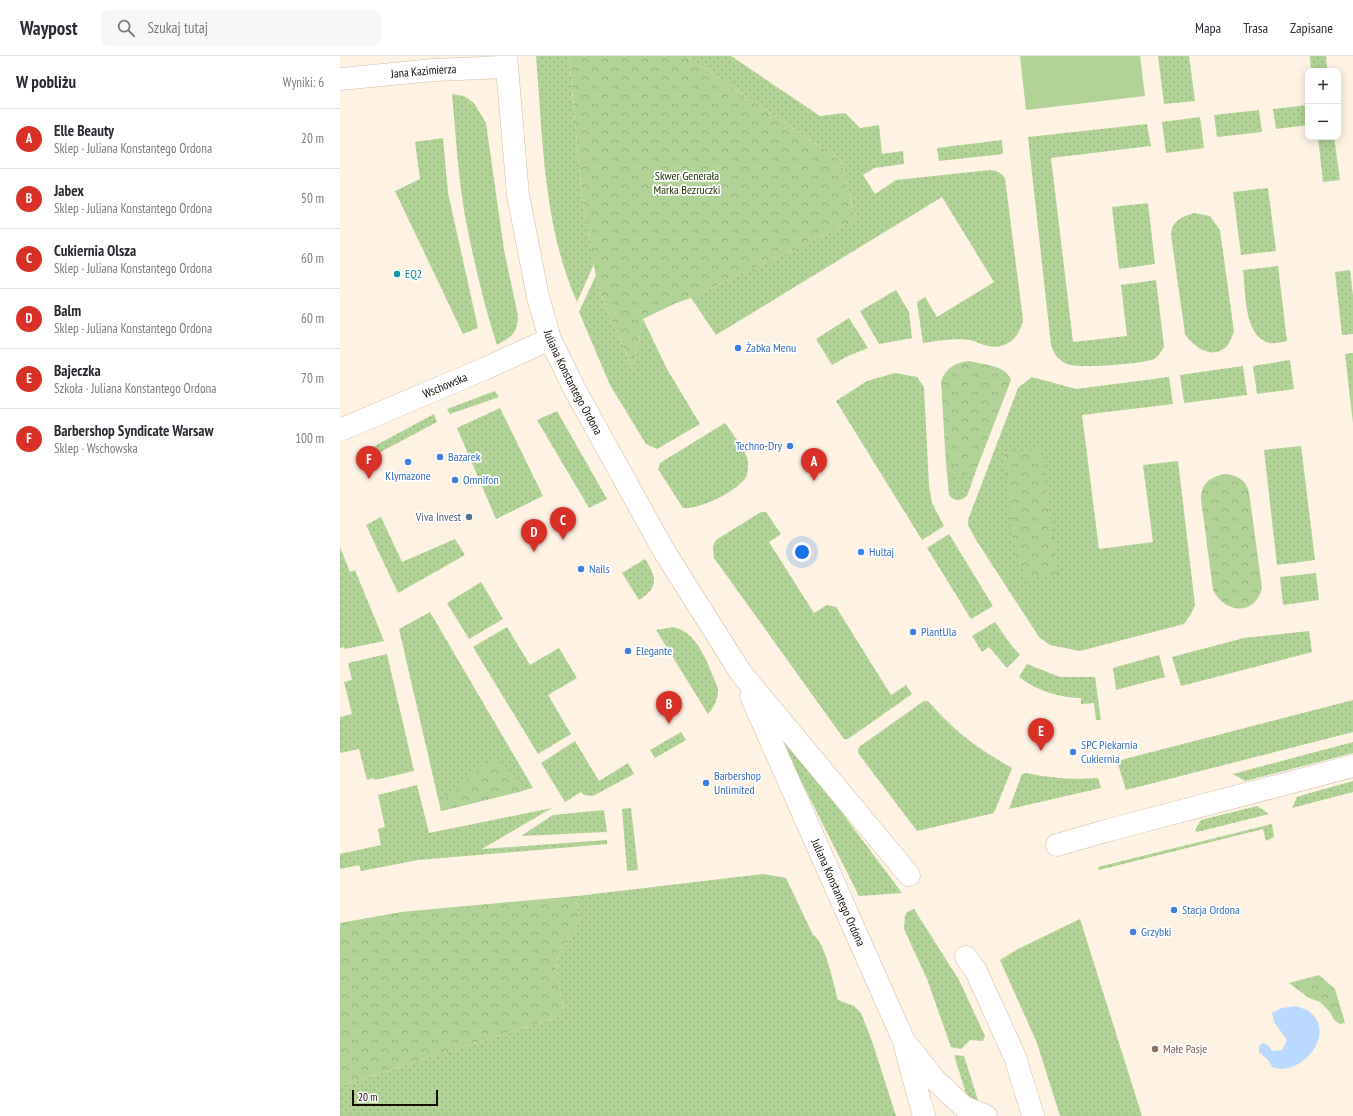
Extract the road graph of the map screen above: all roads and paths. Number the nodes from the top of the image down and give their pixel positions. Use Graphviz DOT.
graph roads {
  1 [pos="507,62"];
  2 [pos="340,79"];
  3 [pos="550,339"];
  4 [pos="340,430"];
  5 [pos="741,673"];
  6 [pos="1353,766"];
  7 [pos="1057,845"];
  8 [pos="909,875"];
  9 [pos="966,957"];
  10 [pos="903,1039"];
  11 [pos="924,1116"];
  12 [pos="986,1116"];
  13 [pos="1033,1116"];
  1 -- 2 [label="street, Jana Kazimierza"];
  1 -- 3 [label="street, Juliana Konstantego Ordona"];
  3 -- 4 [label="street, Wschowska"];
  3 -- 5 [label="street, Juliana Konstantego Ordona"];
  5 -- 8 [label="street, Juliana Konstantego Ordona"];
  5 -- 10 [label="street, Juliana Konstantego Ordona"];
  6 -- 7 [label="street"];
  9 -- 13 [label="street"];
  10 -- 11 [label="street, Juliana Konstantego Ordona"];
  10 -- 12 [label="street"];
}
